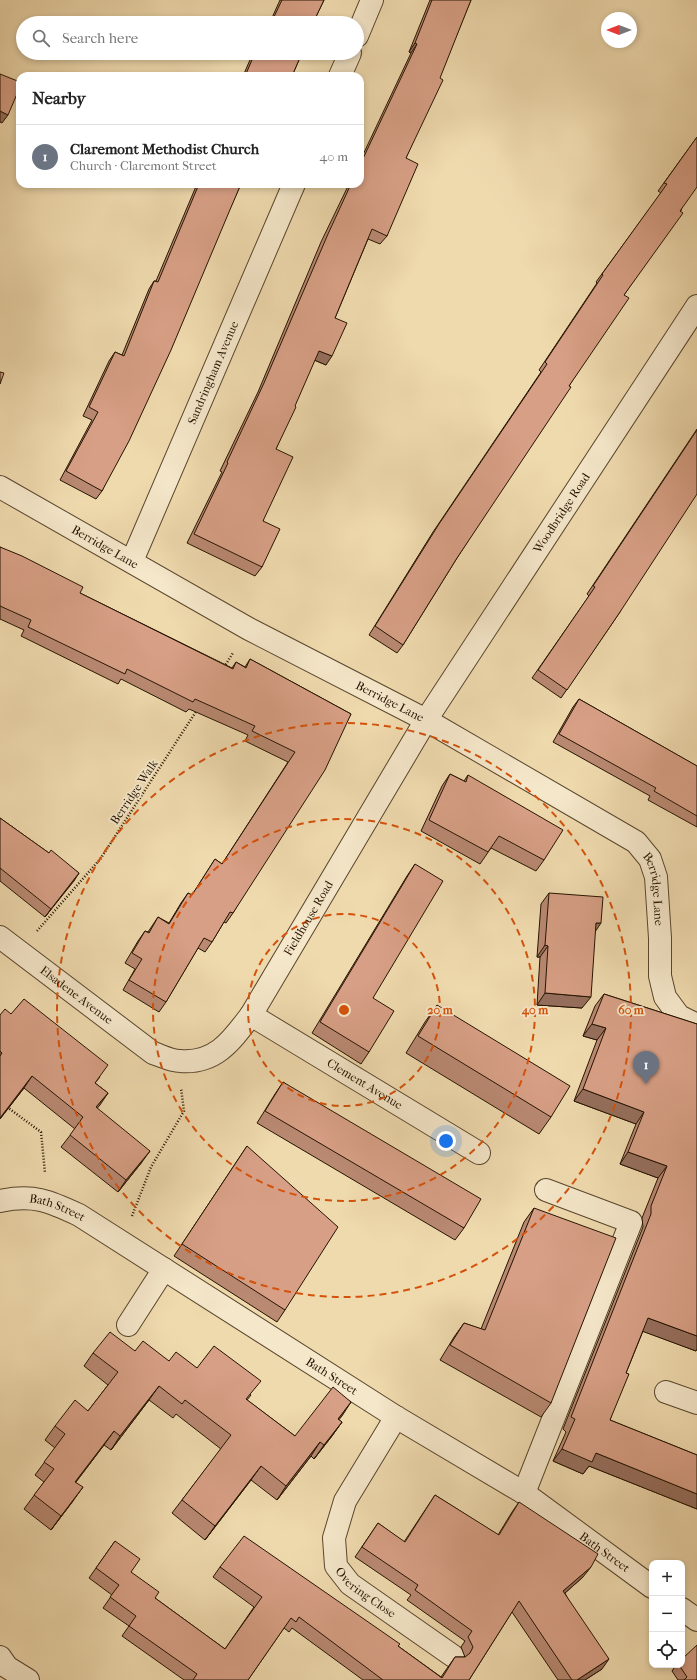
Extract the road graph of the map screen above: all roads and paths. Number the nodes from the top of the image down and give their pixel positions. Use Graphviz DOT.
graph roads {
  1 [pos="372,0"];
  2 [pos="364,19"];
  3 [pos="347,60"];
  4 [pos="342,72"];
  5 [pos="292,188"];
  6 [pos="697,306"];
  7 [pos="0,487"];
  8 [pos="132,562"];
  9 [pos="248,629"];
  10 [pos="224,669"];
  11 [pos="198,709"];
  12 [pos="426,720"];
  13 [pos="0,937"];
  14 [pos="18,952"];
  15 [pos="251,1015"];
  16 [pos="697,1024"];
  17 [pos="153,1053"];
  18 [pos="179,1062"];
  19 [pos="6,1106"];
  20 [pos="479,1153"];
  21 [pos="546,1190"];
  22 [pos="0,1201"];
  23 [pos="49,1201"];
  24 [pos="116,1238"];
  25 [pos="164,1269"];
  26 [pos="128,1325"];
  27 [pos="666,1392"];
  28 [pos="697,1403"];
  29 [pos="396,1417"];
  30 [pos="524,1493"];
  31 [pos="649,1585"];
  32 [pos="685,1611"];
  33 [pos="697,1620"];
  34 [pos="453,1656"];
  35 [pos="0,1657"];
  36 [pos="28,1680"];
  1 -- 2 [label="street"];
  3 -- 4 [label="street"];
  5 -- 8 [label="street, Sandringham Avenue"];
  6 -- 12 [label="street, Woodbridge Road"];
  7 -- 8 [label="street, Berridge Lane"];
  8 -- 9 [label="street, Berridge Lane"];
  9 -- 10 [label="path"];
  9 -- 12 [label="street, Berridge Lane"];
  11 -- 14 [label="path, Berridge Walk"];
  12 -- 15 [label="street, Fieldhouse Road"];
  12 -- 16 [label="street, Berridge Lane"];
  13 -- 14 [label="street, Elsadene Avenue"];
  14 -- 17 [label="street, Elsadene Avenue"];
  15 -- 18 [label="street, Fieldhouse Road"];
  15 -- 20 [label="street, Clement Avenue"];
  17 -- 18 [label="street, Fieldhouse Road"];
  18 -- 24 [label="path"];
  19 -- 23 [label="path"];
  21 -- 30 [label="street"];
  22 -- 23 [label="street, Bath Street"];
  23 -- 24 [label="street, Bath Street"];
  24 -- 25 [label="street, Bath Street"];
  25 -- 26 [label="street"];
  25 -- 29 [label="street, Bath Street"];
  27 -- 28 [label="street"];
  29 -- 30 [label="street, Bath Street"];
  29 -- 34 [label="street, Overing Close"];
  30 -- 31 [label="street, Bath Street"];
  32 -- 33 [label="street"];
  35 -- 36 [label="street"];
}
